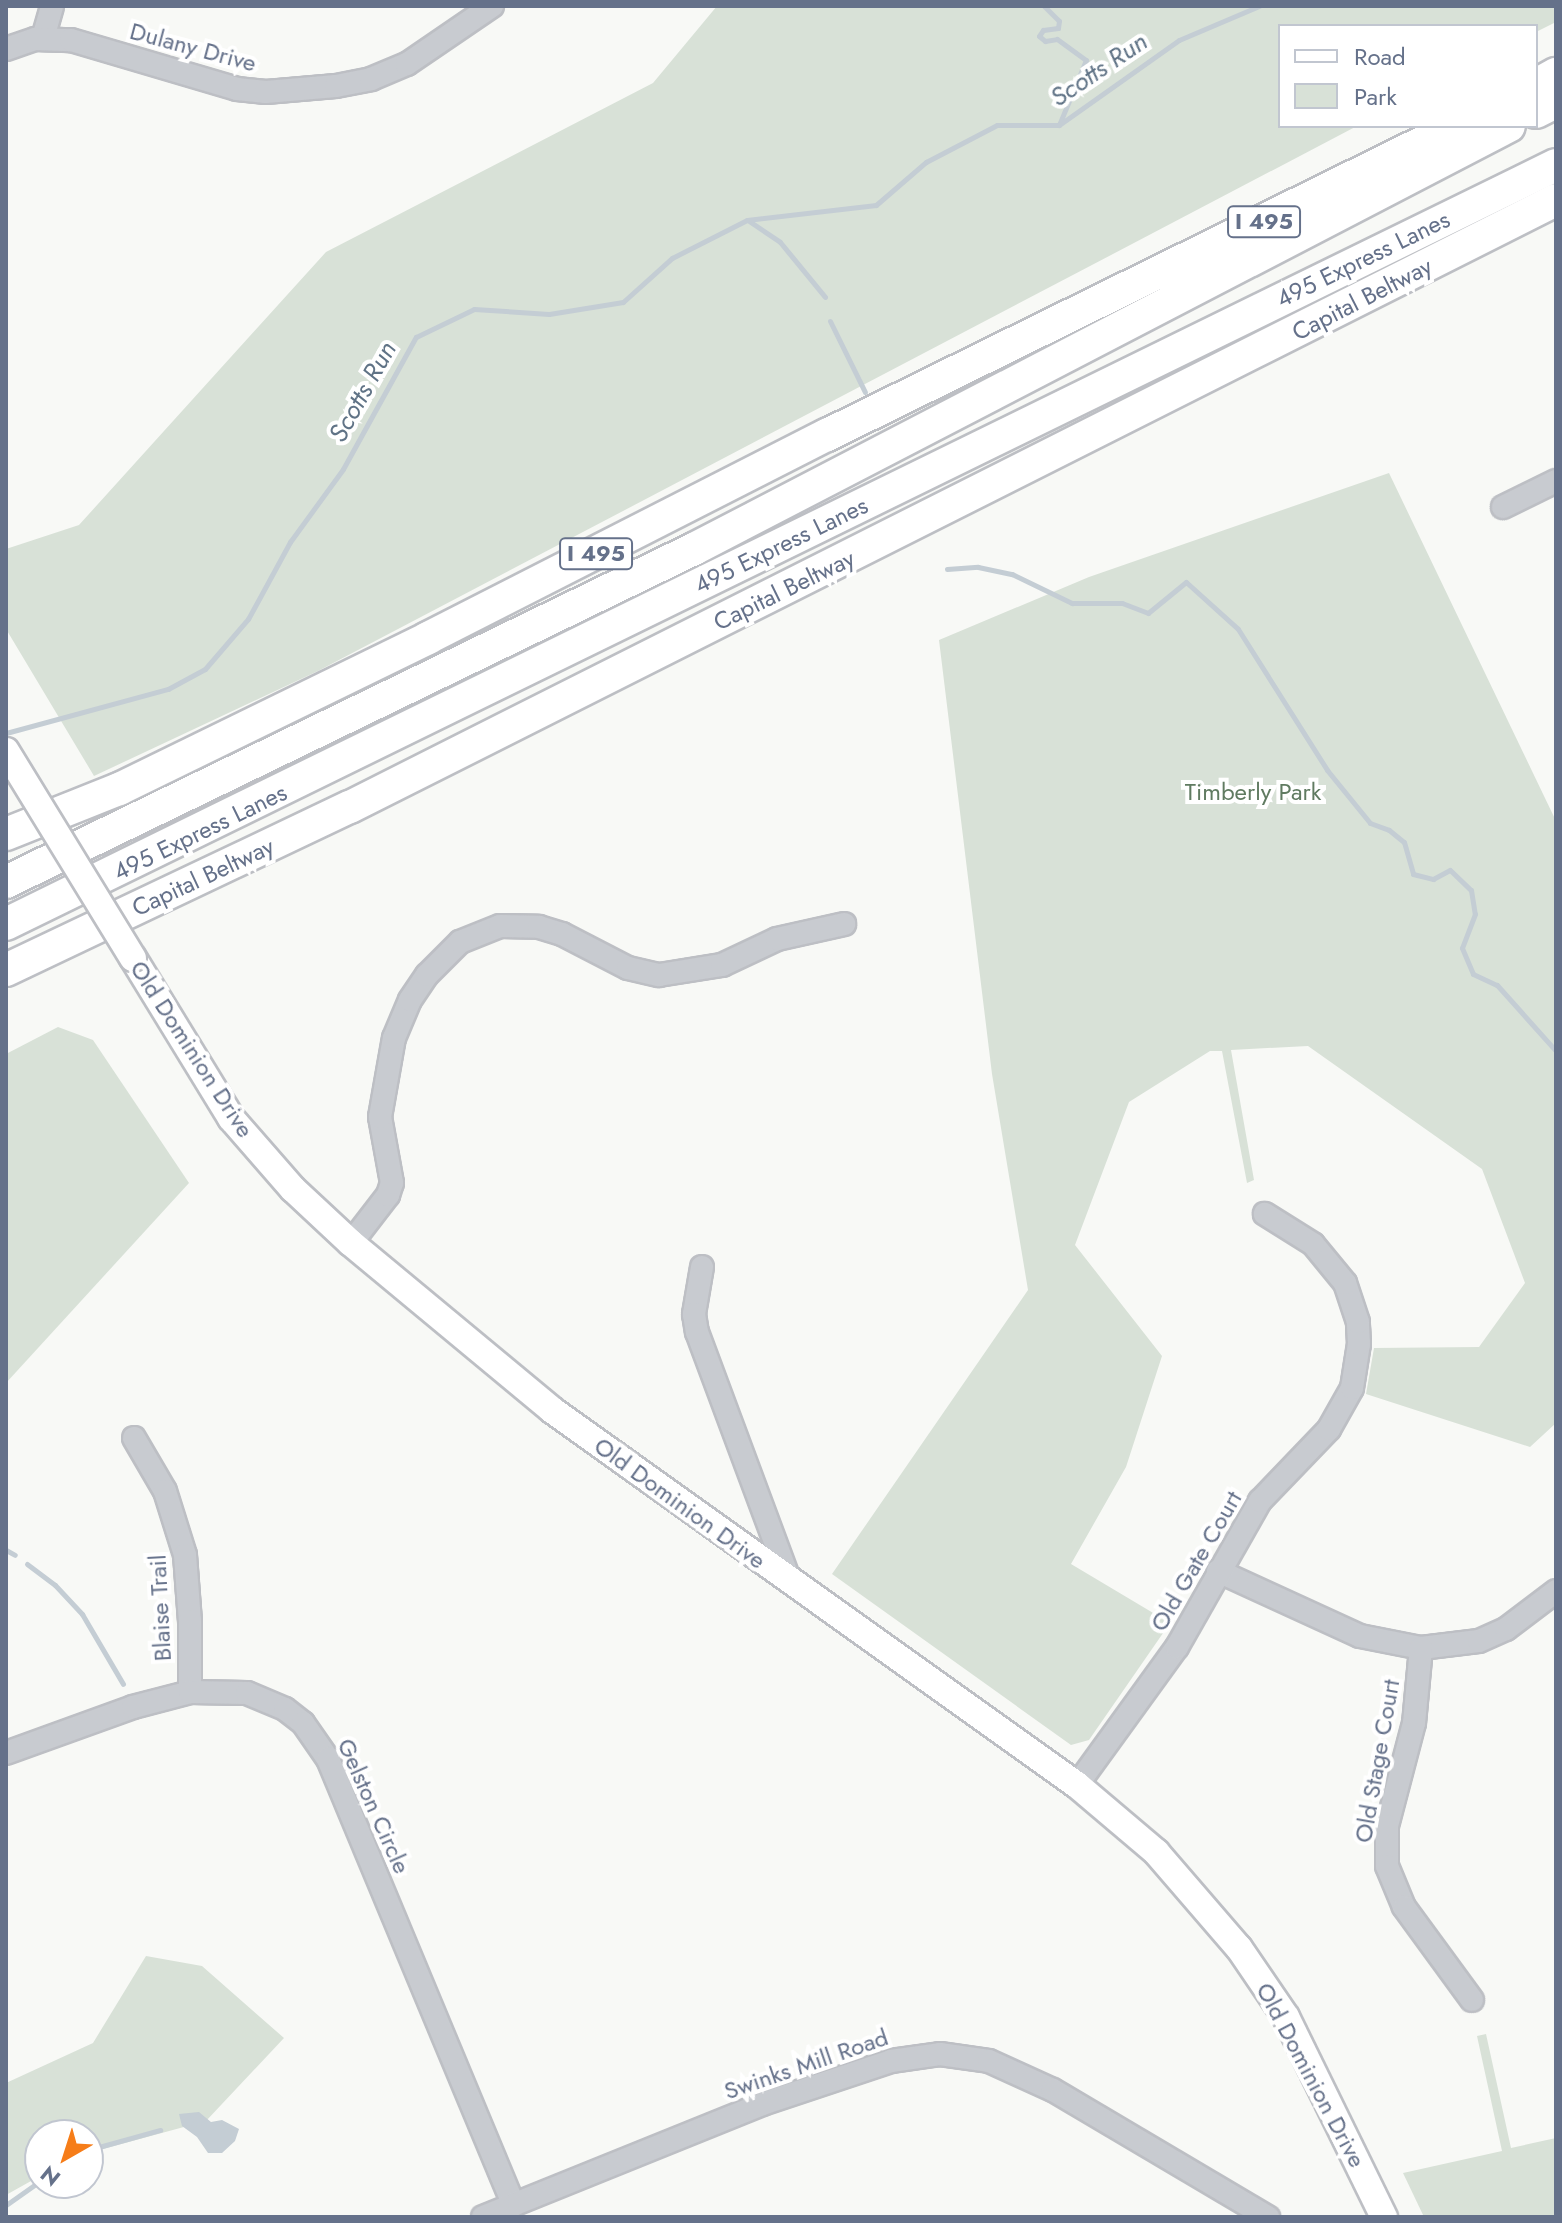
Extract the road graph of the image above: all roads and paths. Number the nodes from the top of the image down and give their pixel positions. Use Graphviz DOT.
graph roads {
  1 [pos="52,6"];
  2 [pos="492,6"];
  3 [pos="43,38"];
  4 [pos="6,49"];
  5 [pos="1556,74"];
  6 [pos="1538,84"];
  7 [pos="1556,102"];
  8 [pos="1538,111"];
  9 [pos="1452,128"];
  10 [pos="1505,128"];
  11 [pos="1556,165"];
  12 [pos="1556,200"];
  13 [pos="1556,481"];
  14 [pos="1503,507"];
  15 [pos="6,751"];
  16 [pos="6,834"];
  17 [pos="6,882"];
  18 [pos="6,924"];
  19 [pos="844,924"];
  20 [pos="6,970"];
  21 [pos="1265,1214"];
  22 [pos="351,1243"];
  23 [pos="702,1267"];
  24 [pos="134,1438"];
  25 [pos="1218,1571"];
  26 [pos="790,1582"];
  27 [pos="1556,1591"];
  28 [pos="1421,1648"];
  29 [pos="190,1692"];
  30 [pos="6,1753"];
  31 [pos="1077,1785"];
  32 [pos="1472,2000"];
  33 [pos="514,2205"];
  34 [pos="483,2217"];
  35 [pos="1268,2217"];
  36 [pos="1384,2217"];
  1 -- 3 [label="street"];
  2 -- 3 [label="street, Dulany Drive"];
  3 -- 4 [label="street, Dulany Drive"];
  5 -- 6 [label="highway"];
  7 -- 8 [label="highway"];
  9 -- 16 [label="highway, I 495"];
  10 -- 17 [label="highway, 495 Express Lanes"];
  11 -- 18 [label="highway, 495 Express Lanes"];
  12 -- 20 [label="highway, Capital Beltway"];
  13 -- 14 [label="street"];
  15 -- 22 [label="main road, Old Dominion Drive, bridge"];
  19 -- 22 [label="street"];
  21 -- 25 [label="street, Old Gate Court"];
  22 -- 26 [label="main road, Old Dominion Drive"];
  23 -- 26 [label="street"];
  24 -- 29 [label="street, Blaise Trail"];
  25 -- 28 [label="street"];
  25 -- 31 [label="street, Old Gate Court"];
  26 -- 31 [label="main road, Old Dominion Drive"];
  27 -- 28 [label="street"];
  28 -- 32 [label="street, Old Stage Court"];
  29 -- 30 [label="street, Gelston Circle"];
  29 -- 33 [label="street, Gelston Circle"];
  31 -- 36 [label="main road, Old Dominion Drive"];
  33 -- 34 [label="street, Swinks Mill Road"];
  33 -- 35 [label="street, Swinks Mill Road"];
}
